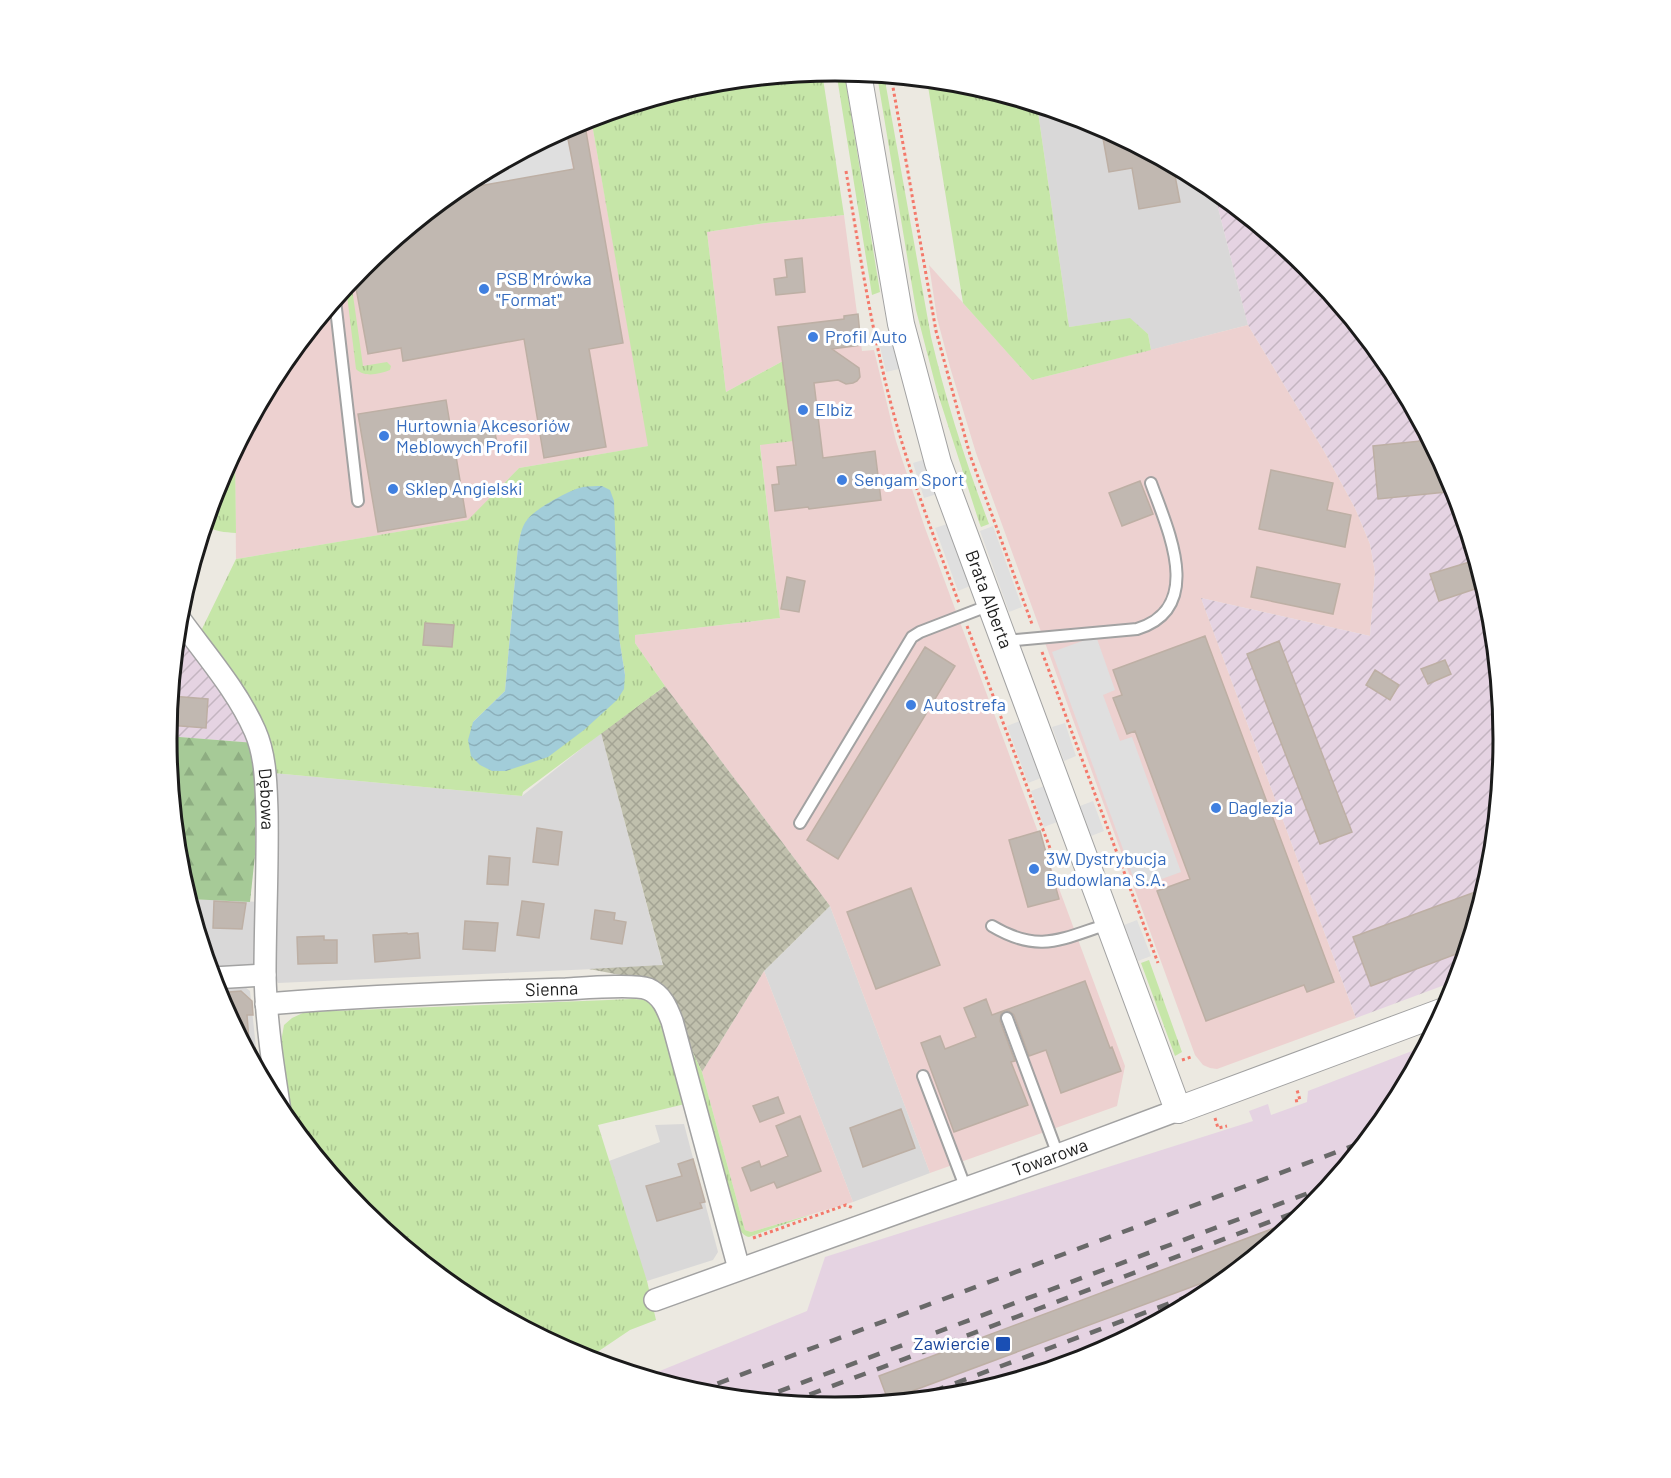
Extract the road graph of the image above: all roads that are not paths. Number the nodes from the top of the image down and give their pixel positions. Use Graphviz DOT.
graph roads {
  1 [pos="859,82"];
  2 [pos="336,311"];
  3 [pos="1151,483"];
  4 [pos="358,501"];
  5 [pos="990,605"];
  6 [pos="187,629"];
  7 [pos="1003,641"];
  8 [pos="800,823"];
  9 [pos="1108,923"];
  10 [pos="992,926"];
  11 [pos="265,975"];
  12 [pos="223,977"];
  13 [pos="266,1004"];
  14 [pos="1432,1015"];
  15 [pos="1007,1018"];
  16 [pos="923,1076"];
  17 [pos="276,1084"];
  18 [pos="1178,1110"];
  19 [pos="1058,1155"];
  20 [pos="966,1189"];
  21 [pos="739,1269"];
  22 [pos="655,1300"];
  1 -- 5 [label="street, Brata Alberta"];
  2 -- 4 [label="lane"];
  3 -- 7 [label="lane"];
  5 -- 7 [label="street, Brata Alberta"];
  5 -- 8 [label="lane"];
  6 -- 11 [label="street, Dębowa"];
  7 -- 9 [label="street, Brata Alberta"];
  9 -- 10 [label="lane"];
  9 -- 18 [label="street, Brata Alberta"];
  11 -- 12 [label="street"];
  11 -- 13 [label="street, Dębowa"];
  13 -- 17 [label="street"];
  13 -- 21 [label="street, Sienna"];
  14 -- 18 [label="street, Towarowa"];
  15 -- 19 [label="lane"];
  16 -- 20 [label="lane"];
  18 -- 19 [label="street, Towarowa"];
  19 -- 20 [label="street, Towarowa"];
  20 -- 21 [label="street, Towarowa"];
  21 -- 22 [label="street, Towarowa"];
}
